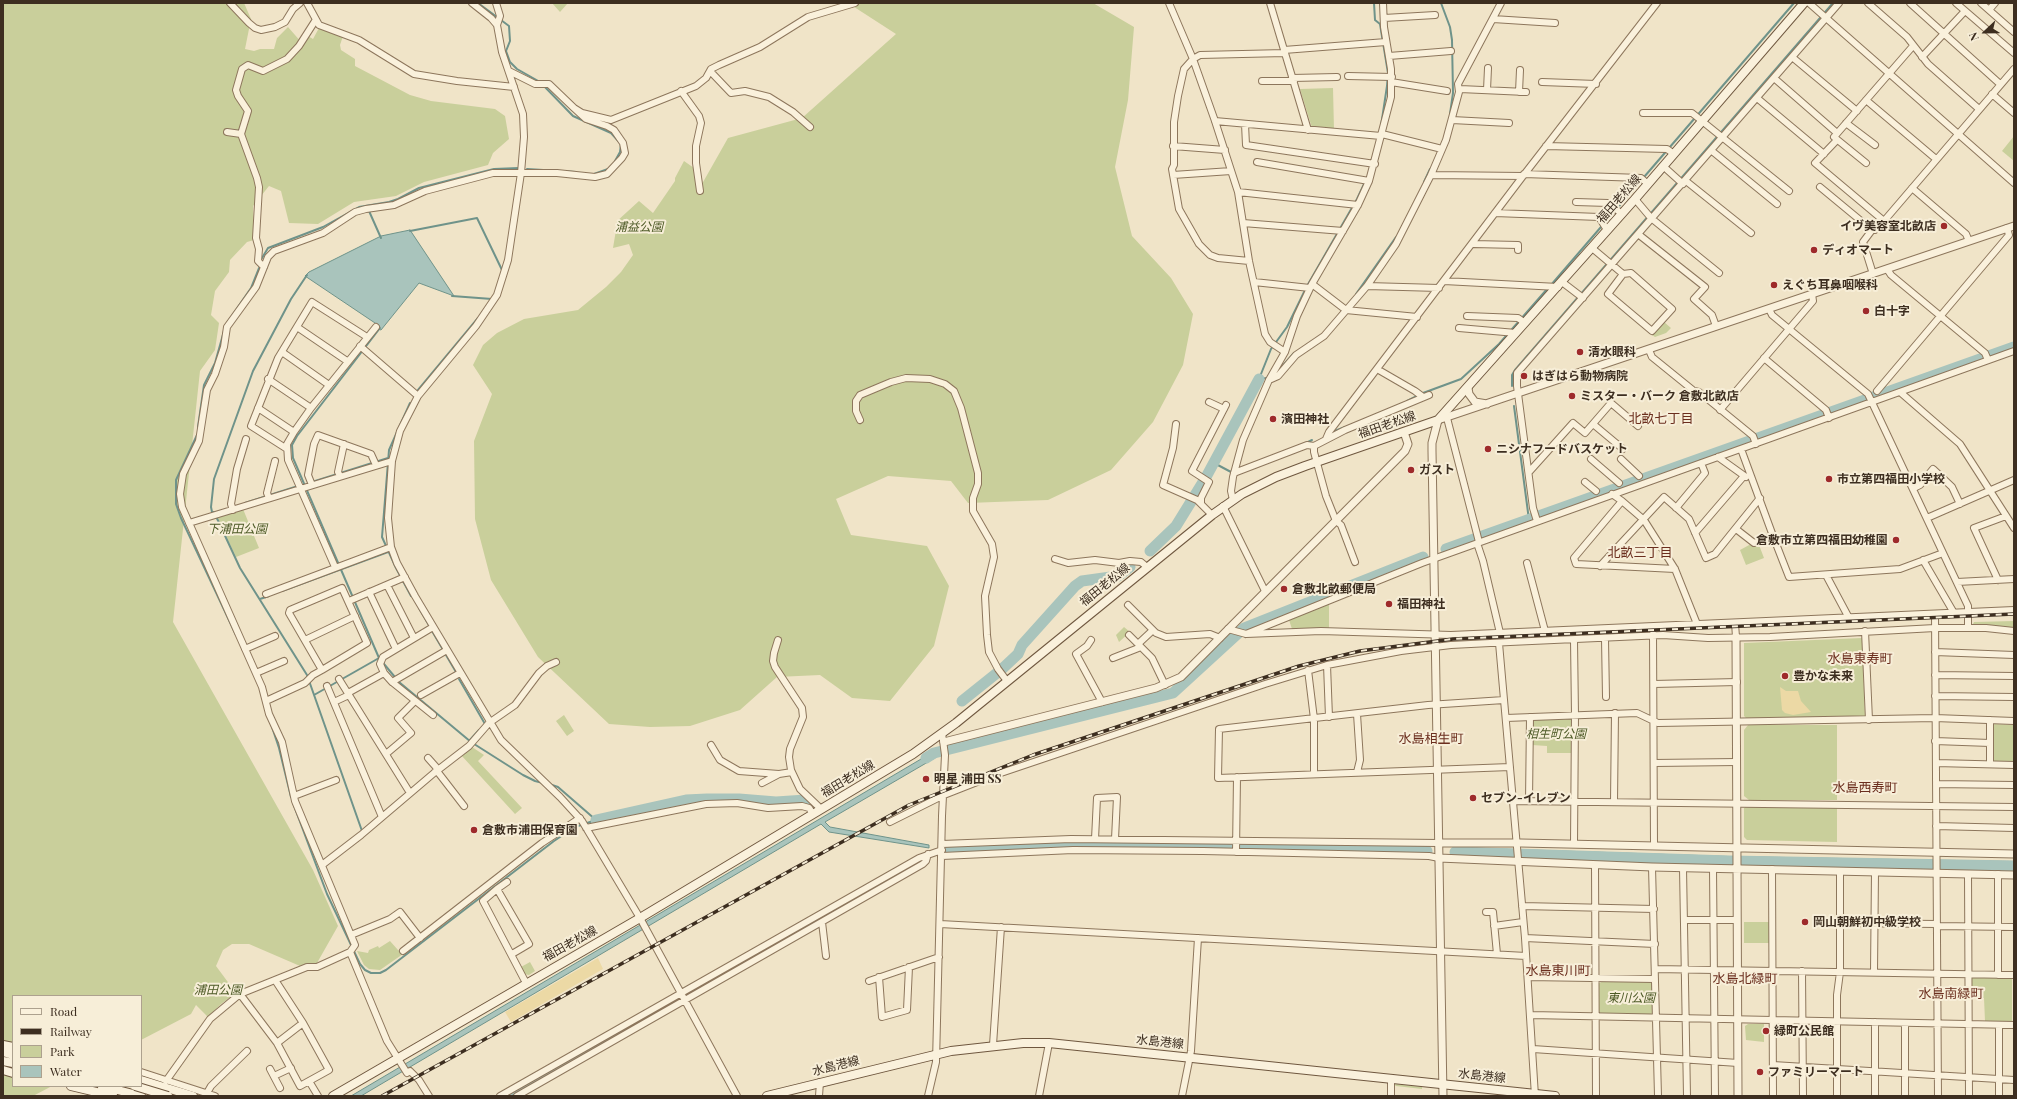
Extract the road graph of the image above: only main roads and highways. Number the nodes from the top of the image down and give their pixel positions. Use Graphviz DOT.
graph roads {
  1 [pos="1804,3"];
  2 [pos="142,1080"];
  3 [pos="104,1087"];
  4 [pos="138,1087"];
  5 [pos="77,1090"];
  6 [pos="116,1093"];
  7 [pos="1535,1095"];
  8 [pos="141,1096"];
  9 [pos="168,1096"];
  10 [pos="193,1096"];
  11 [pos="333,1096"];
  12 [pos="767,1096"];
  13 [pos="1555,1096"];
  1 -- 11 [label="main road, 福田老松線"];
  2 -- 10 [label="main road"];
  3 -- 6 [label="main road"];
  4 -- 9 [label="main road, bridge"];
  5 -- 6 [label="main road"];
  6 -- 8 [label="main road"];
  7 -- 12 [label="main road, 水島港線"];
  7 -- 13 [label="main road, 水島港線"];
}
